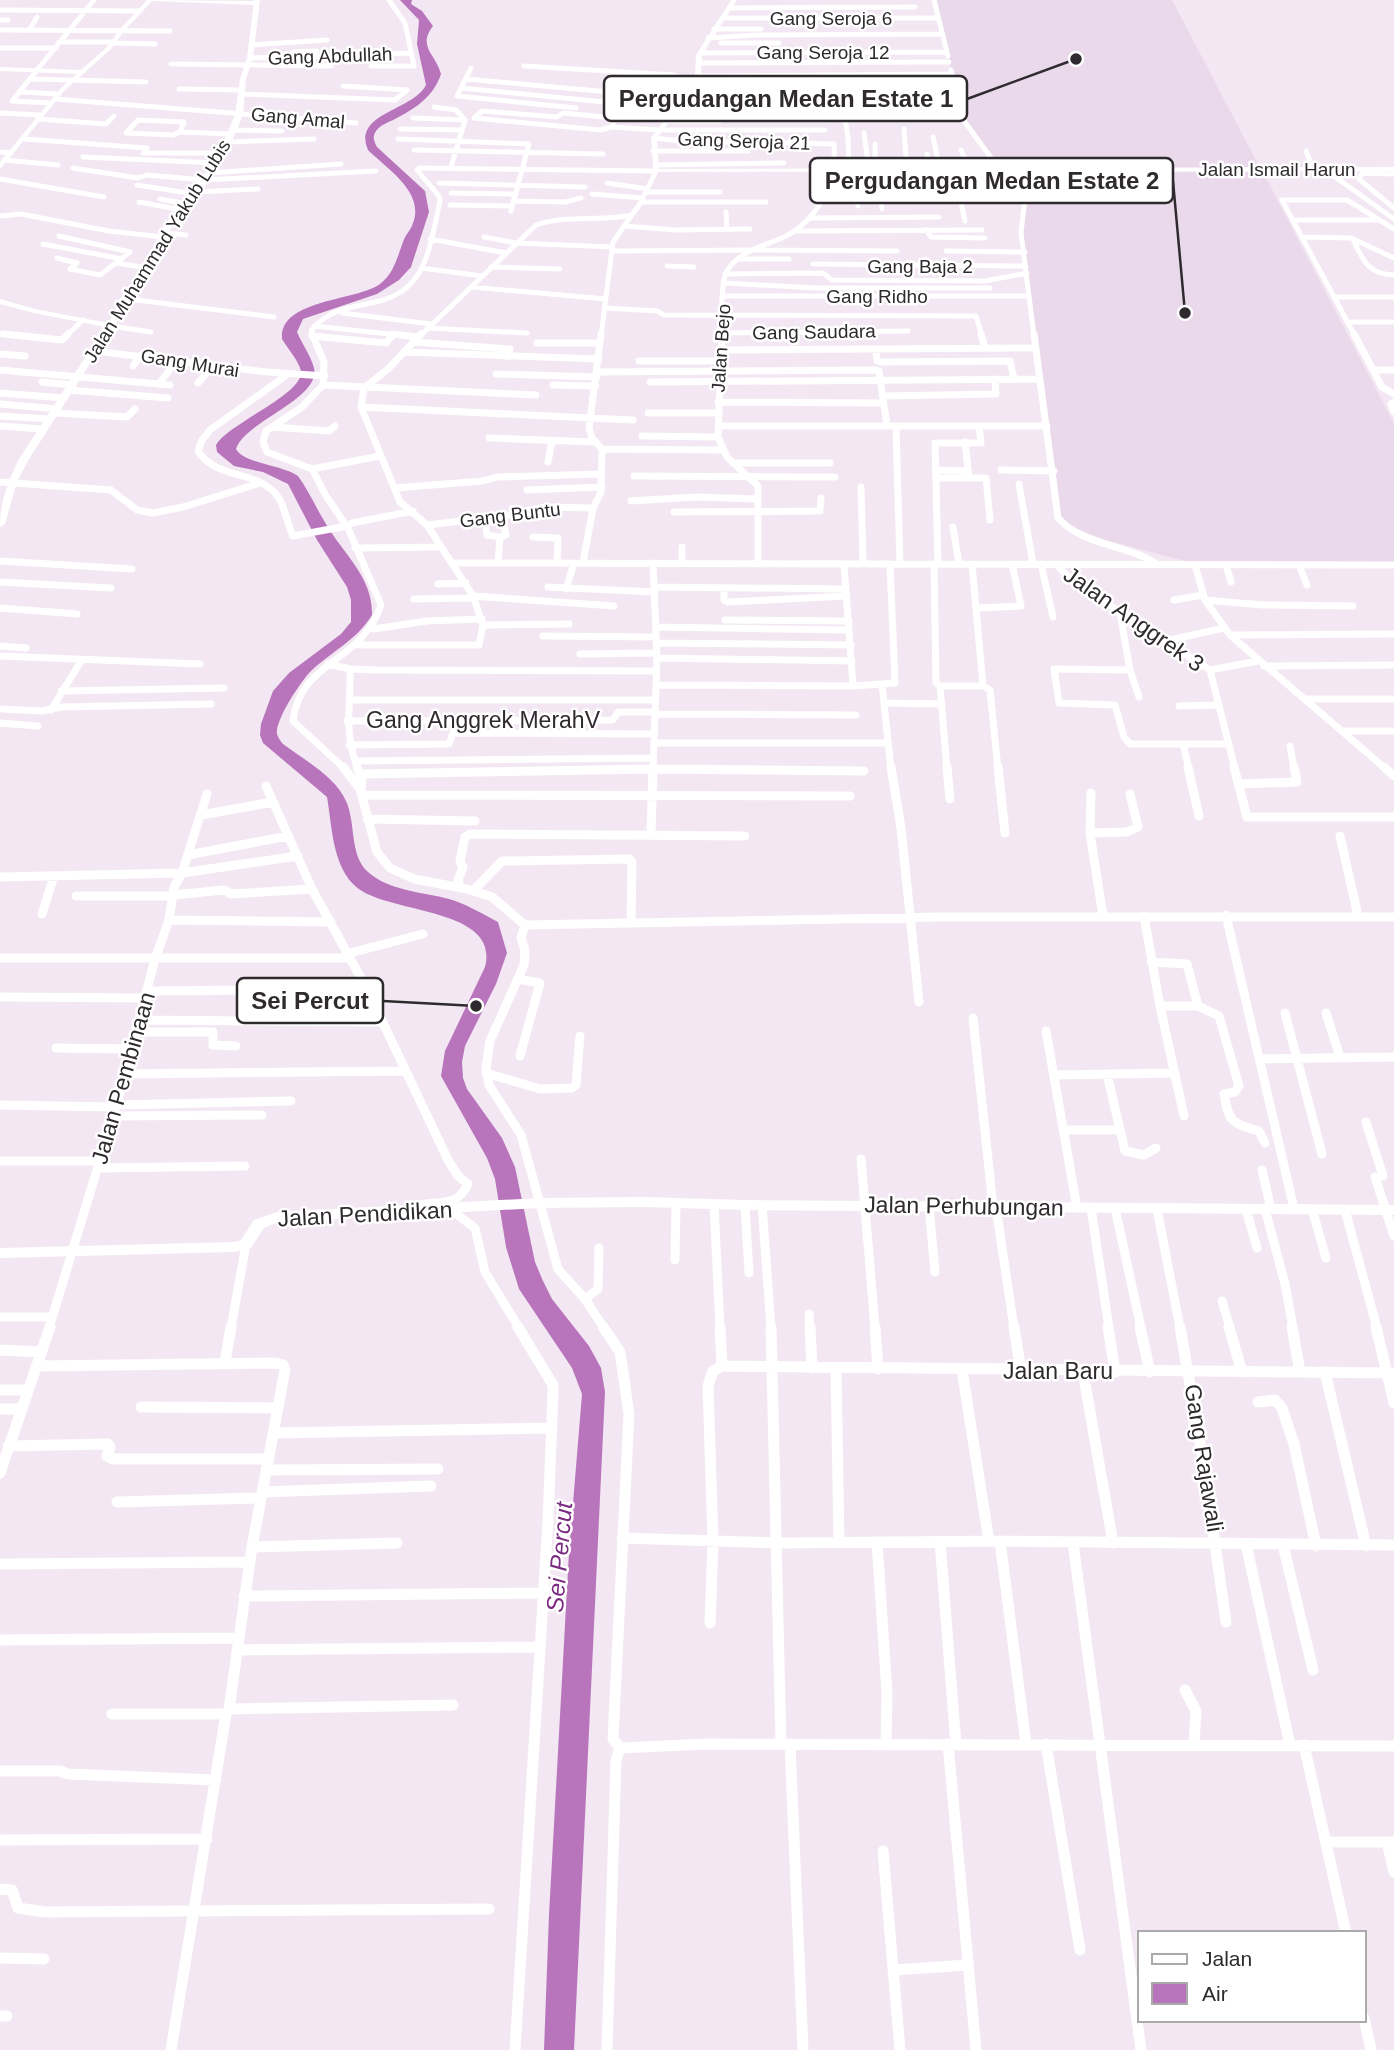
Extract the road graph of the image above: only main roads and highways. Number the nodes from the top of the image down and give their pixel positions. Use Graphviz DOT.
graph roads {
  1 [pos="256,2"];
  2 [pos="0,301"];
  3 [pos="111,326"];
  4 [pos="3,502"];
  5 [pos="0,524"];
  6 [pos="537,1203"];
  7 [pos="1390,1210"];
  8 [pos="0,1253"];
  1 -- 3 [label="main road, Jalan Muhammad Yakub Lubis"];
  2 -- 3 [label="main road"];
  3 -- 4 [label="main road, Jalan Muhammad Yakub Lubis"];
  4 -- 5 [label="main road, Jalan Muhammad Yakub Lubis"];
  6 -- 7 [label="main road, Jalan Perhubungan"];
  6 -- 8 [label="main road, Jalan Pendidikan"];
}
